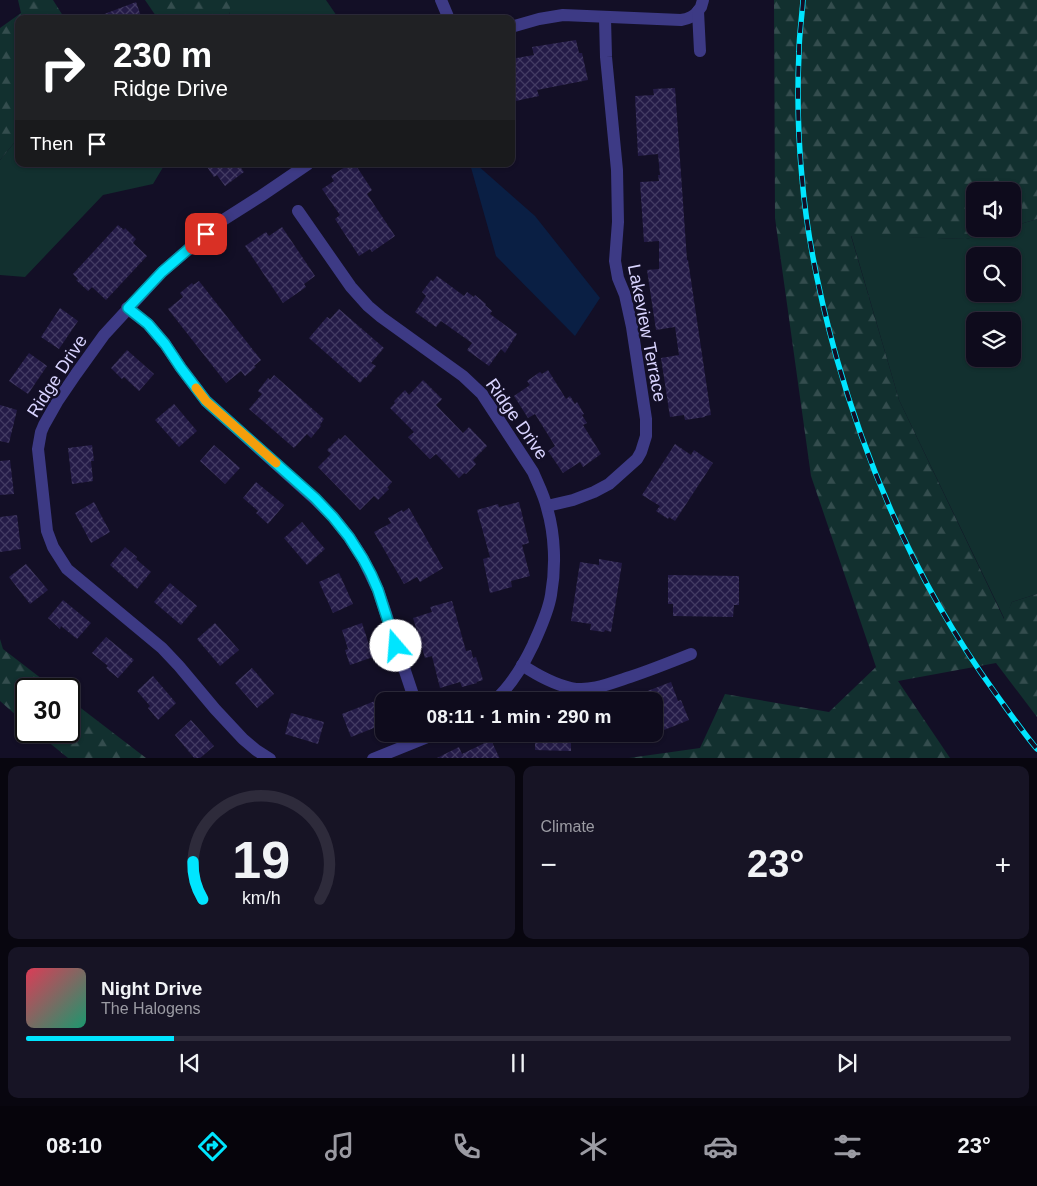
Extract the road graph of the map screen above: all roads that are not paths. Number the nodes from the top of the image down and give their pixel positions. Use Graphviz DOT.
graph roads {
  1 [pos="441,0"];
  2 [pos="701,6"];
  3 [pos="447,15"];
  4 [pos="605,18"];
  5 [pos="515,26"];
  6 [pos="700,50"];
  7 [pos="304,167"];
  8 [pos="298,211"];
  9 [pos="128,308"];
  10 [pos="547,506"];
  11 [pos="691,654"];
  12 [pos="522,665"];
  13 [pos="412,692"];
  14 [pos="502,692"];
  15 [pos="412,742"];
  16 [pos="270,758"];
  17 [pos="373,758"];
  1 -- 3 [label="street"];
  2 -- 4 [label="street"];
  2 -- 6 [label="street"];
  4 -- 5 [label="street"];
  4 -- 10 [label="street, Lakeview Terrace"];
  7 -- 9 [label="street, Ridge Drive"];
  8 -- 10 [label="street, Ridge Drive"];
  9 -- 13 [label="street"];
  9 -- 16 [label="street, Ridge Drive"];
  10 -- 12 [label="street, Ridge Drive"];
  11 -- 12 [label="street"];
  12 -- 14 [label="street, Ridge Drive"];
  15 -- 17 [label="street"];
}
